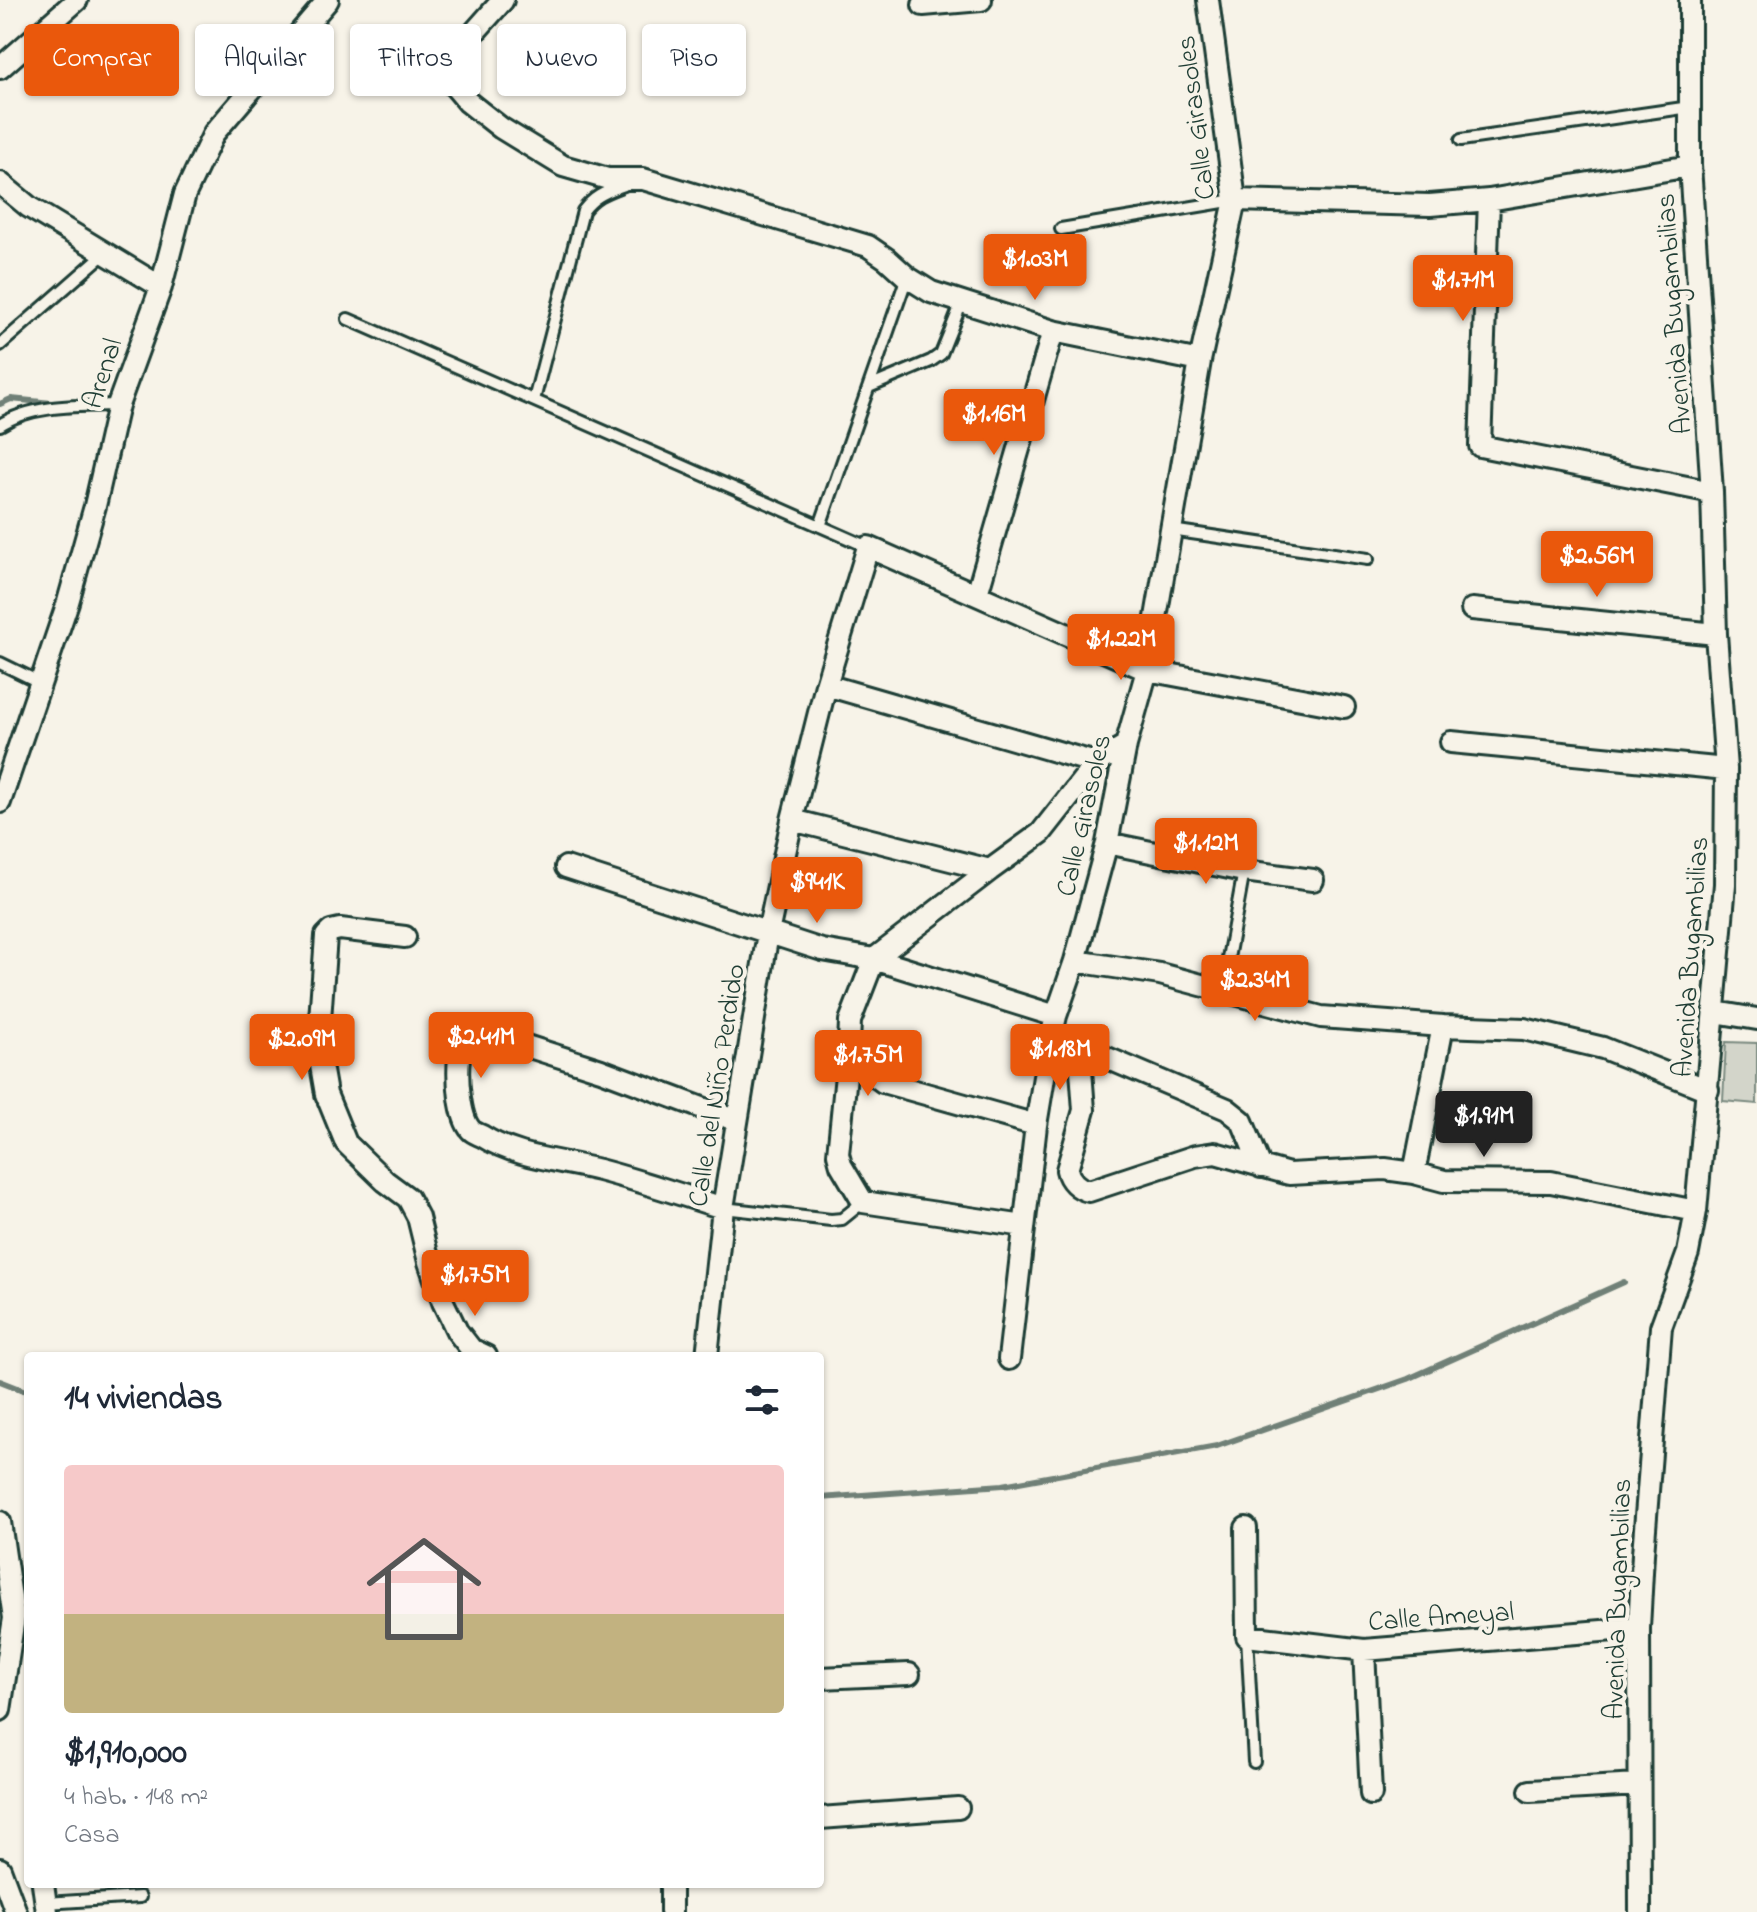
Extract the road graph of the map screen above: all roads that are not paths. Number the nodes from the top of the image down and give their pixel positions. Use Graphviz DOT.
graph roads {
  1 [pos="77,0"];
  2 [pos="328,0"];
  3 [pos="503,0"];
  4 [pos="981,0"];
  5 [pos="1208,0"];
  6 [pos="1690,0"];
  7 [pos="923,5"];
  8 [pos="0,68"];
  9 [pos="1690,107"];
  10 [pos="1461,140"];
  11 [pos="1690,166"];
  12 [pos="643,179"];
  13 [pos="0,183"];
  14 [pos="1235,200"];
  15 [pos="1489,200"];
  16 [pos="1061,229"];
  17 [pos="105,253"];
  18 [pos="907,277"];
  19 [pos="161,287"];
  20 [pos="962,302"];
  21 [pos="348,319"];
  22 [pos="1053,331"];
  23 [pos="0,345"];
  24 [pos="1200,361"];
  25 [pos="869,387"];
  26 [pos="534,400"];
  27 [pos="118,405"];
  28 [pos="0,425"];
  29 [pos="1712,492"];
  30 [pos="820,526"];
  31 [pos="1171,530"];
  32 [pos="868,547"];
  33 [pos="1368,559"];
  34 [pos="977,594"];
  35 [pos="1472,609"];
  36 [pos="1716,634"];
  37 [pos="0,663"];
  38 [pos="1147,670"];
  39 [pos="39,682"];
  40 [pos="826,685"];
  41 [pos="1344,707"];
  42 [pos="1451,742"];
  43 [pos="1126,745"];
  44 [pos="1096,763"];
  45 [pos="1726,769"];
  46 [pos="0,802"];
  47 [pos="792,820"];
  48 [pos="1107,843"];
  49 [pos="566,867"];
  50 [pos="990,870"];
  51 [pos="1244,871"];
  52 [pos="1313,880"];
  53 [pos="768,933"];
  54 [pos="405,937"];
  55 [pos="874,959"];
  56 [pos="1075,961"];
  57 [pos="1222,991"];
  58 [pos="1715,1012"];
  59 [pos="1056,1016"];
  60 [pos="1757,1019"];
  61 [pos="1443,1026"];
  62 [pos="849,1045"];
  63 [pos="1708,1090"];
  64 [pos="737,1121"];
  65 [pos="1036,1125"];
  66 [pos="1261,1167"];
  67 [pos="1414,1173"];
  68 [pos="863,1202"];
  69 [pos="723,1208"];
  70 [pos="1696,1211"];
  71 [pos="1024,1226"];
  72 [pos="477,1352"];
  73 [pos="707,1352"];
  74 [pos="1009,1359"];
  75 [pos="0,1522"];
  76 [pos="1246,1528"];
  77 [pos="1639,1628"];
  78 [pos="1247,1636"];
  79 [pos="1364,1650"];
  80 [pos="909,1674"];
  81 [pos="824,1678"];
  82 [pos="0,1710"];
  83 [pos="1254,1762"];
  84 [pos="1639,1785"];
  85 [pos="1530,1791"];
  86 [pos="1371,1794"];
  87 [pos="958,1808"];
  88 [pos="824,1818"];
  89 [pos="0,1869"];
  90 [pos="671,1888"];
  91 [pos="140,1897"];
  92 [pos="45,1900"];
  93 [pos="16,1912"];
  94 [pos="671,1912"];
  95 [pos="1640,1912"];
  1 -- 8 [label="street"];
  2 -- 19 [label="street, Arenal"];
  3 -- 12 [label="street"];
  4 -- 7 [label="street"];
  5 -- 14 [label="street, Calle Girasoles"];
  6 -- 9 [label="street, Avenida Bugambilias"];
  9 -- 10 [label="lane"];
  9 -- 11 [label="street, Avenida Bugambilias"];
  11 -- 15 [label="street"];
  11 -- 29 [label="street, Avenida Bugambilias"];
  12 -- 18 [label="street"];
  12 -- 26 [label="lane"];
  13 -- 17 [label="street"];
  14 -- 15 [label="street"];
  14 -- 16 [label="lane"];
  14 -- 24 [label="street, Calle Girasoles"];
  15 -- 29 [label="street"];
  17 -- 19 [label="street"];
  17 -- 23 [label="lane"];
  18 -- 20 [label="street"];
  18 -- 25 [label="lane"];
  19 -- 27 [label="street, Arenal"];
  20 -- 22 [label="street"];
  20 -- 25 [label="lane"];
  21 -- 26 [label="lane"];
  22 -- 24 [label="street"];
  22 -- 34 [label="street"];
  24 -- 31 [label="street, Calle Girasoles"];
  25 -- 30 [label="lane"];
  26 -- 30 [label="lane"];
  27 -- 28 [label="lane"];
  27 -- 39 [label="street, Arenal"];
  29 -- 36 [label="street, Avenida Bugambilias"];
  30 -- 32 [label="lane"];
  31 -- 33 [label="lane"];
  31 -- 38 [label="street, Calle Girasoles"];
  32 -- 34 [label="street"];
  32 -- 40 [label="street, Calle del Niño Perdido"];
  34 -- 38 [label="street"];
  35 -- 36 [label="street"];
  36 -- 45 [label="street, Avenida Bugambilias"];
  37 -- 39 [label="lane"];
  38 -- 41 [label="street"];
  38 -- 43 [label="street, Calle Girasoles"];
  39 -- 46 [label="street, Arenal"];
  40 -- 44 [label="street"];
  40 -- 47 [label="street, Calle del Niño Perdido"];
  42 -- 45 [label="street"];
  43 -- 44 [label="street"];
  43 -- 48 [label="street, Calle Girasoles"];
  44 -- 50 [label="street"];
  45 -- 58 [label="street, Avenida Bugambilias"];
  47 -- 50 [label="street"];
  47 -- 53 [label="street, Calle del Niño Perdido"];
  48 -- 51 [label="street"];
  48 -- 56 [label="street, Calle Girasoles"];
  49 -- 53 [label="street"];
  50 -- 55 [label="street"];
  51 -- 52 [label="street"];
  51 -- 57 [label="lane"];
  53 -- 55 [label="street"];
  53 -- 64 [label="street, Calle del Niño Perdido"];
  54 -- 72 [label="street"];
  55 -- 59 [label="street"];
  55 -- 62 [label="street"];
  56 -- 57 [label="street"];
  56 -- 59 [label="street, Calle Girasoles"];
  57 -- 61 [label="street"];
  58 -- 60 [label="street"];
  58 -- 63 [label="street, Avenida Bugambilias"];
  59 -- 65 [label="street, Calle Girasoles"];
  61 -- 63 [label="street"];
  61 -- 67 [label="street"];
  62 -- 65 [label="street"];
  62 -- 68 [label="street"];
  63 -- 70 [label="street, Avenida Bugambilias"];
  64 -- 69 [label="street, Calle del Niño Perdido"];
  64 -- 69 [label="street"];
  65 -- 71 [label="street, Calle Girasoles"];
  66 -- 66 [label="street"];
  66 -- 67 [label="street"];
  67 -- 70 [label="street"];
  68 -- 69 [label="lane"];
  68 -- 71 [label="street"];
  69 -- 73 [label="street, Calle del Niño Perdido"];
  70 -- 77 [label="street, Avenida Bugambilias"];
  71 -- 74 [label="street, Calle Girasoles"];
  75 -- 82 [label="street"];
  76 -- 78 [label="street"];
  77 -- 79 [label="street, Calle Ameyal"];
  77 -- 84 [label="street, Avenida Bugambilias"];
  78 -- 79 [label="street, Calle Ameyal"];
  78 -- 83 [label="lane"];
  79 -- 86 [label="street"];
  80 -- 81 [label="street"];
  84 -- 85 [label="street"];
  84 -- 95 [label="street, Avenida Bugambilias"];
  87 -- 88 [label="street"];
  89 -- 93 [label="street"];
  90 -- 94 [label="street"];
  91 -- 92 [label="lane"];
}
